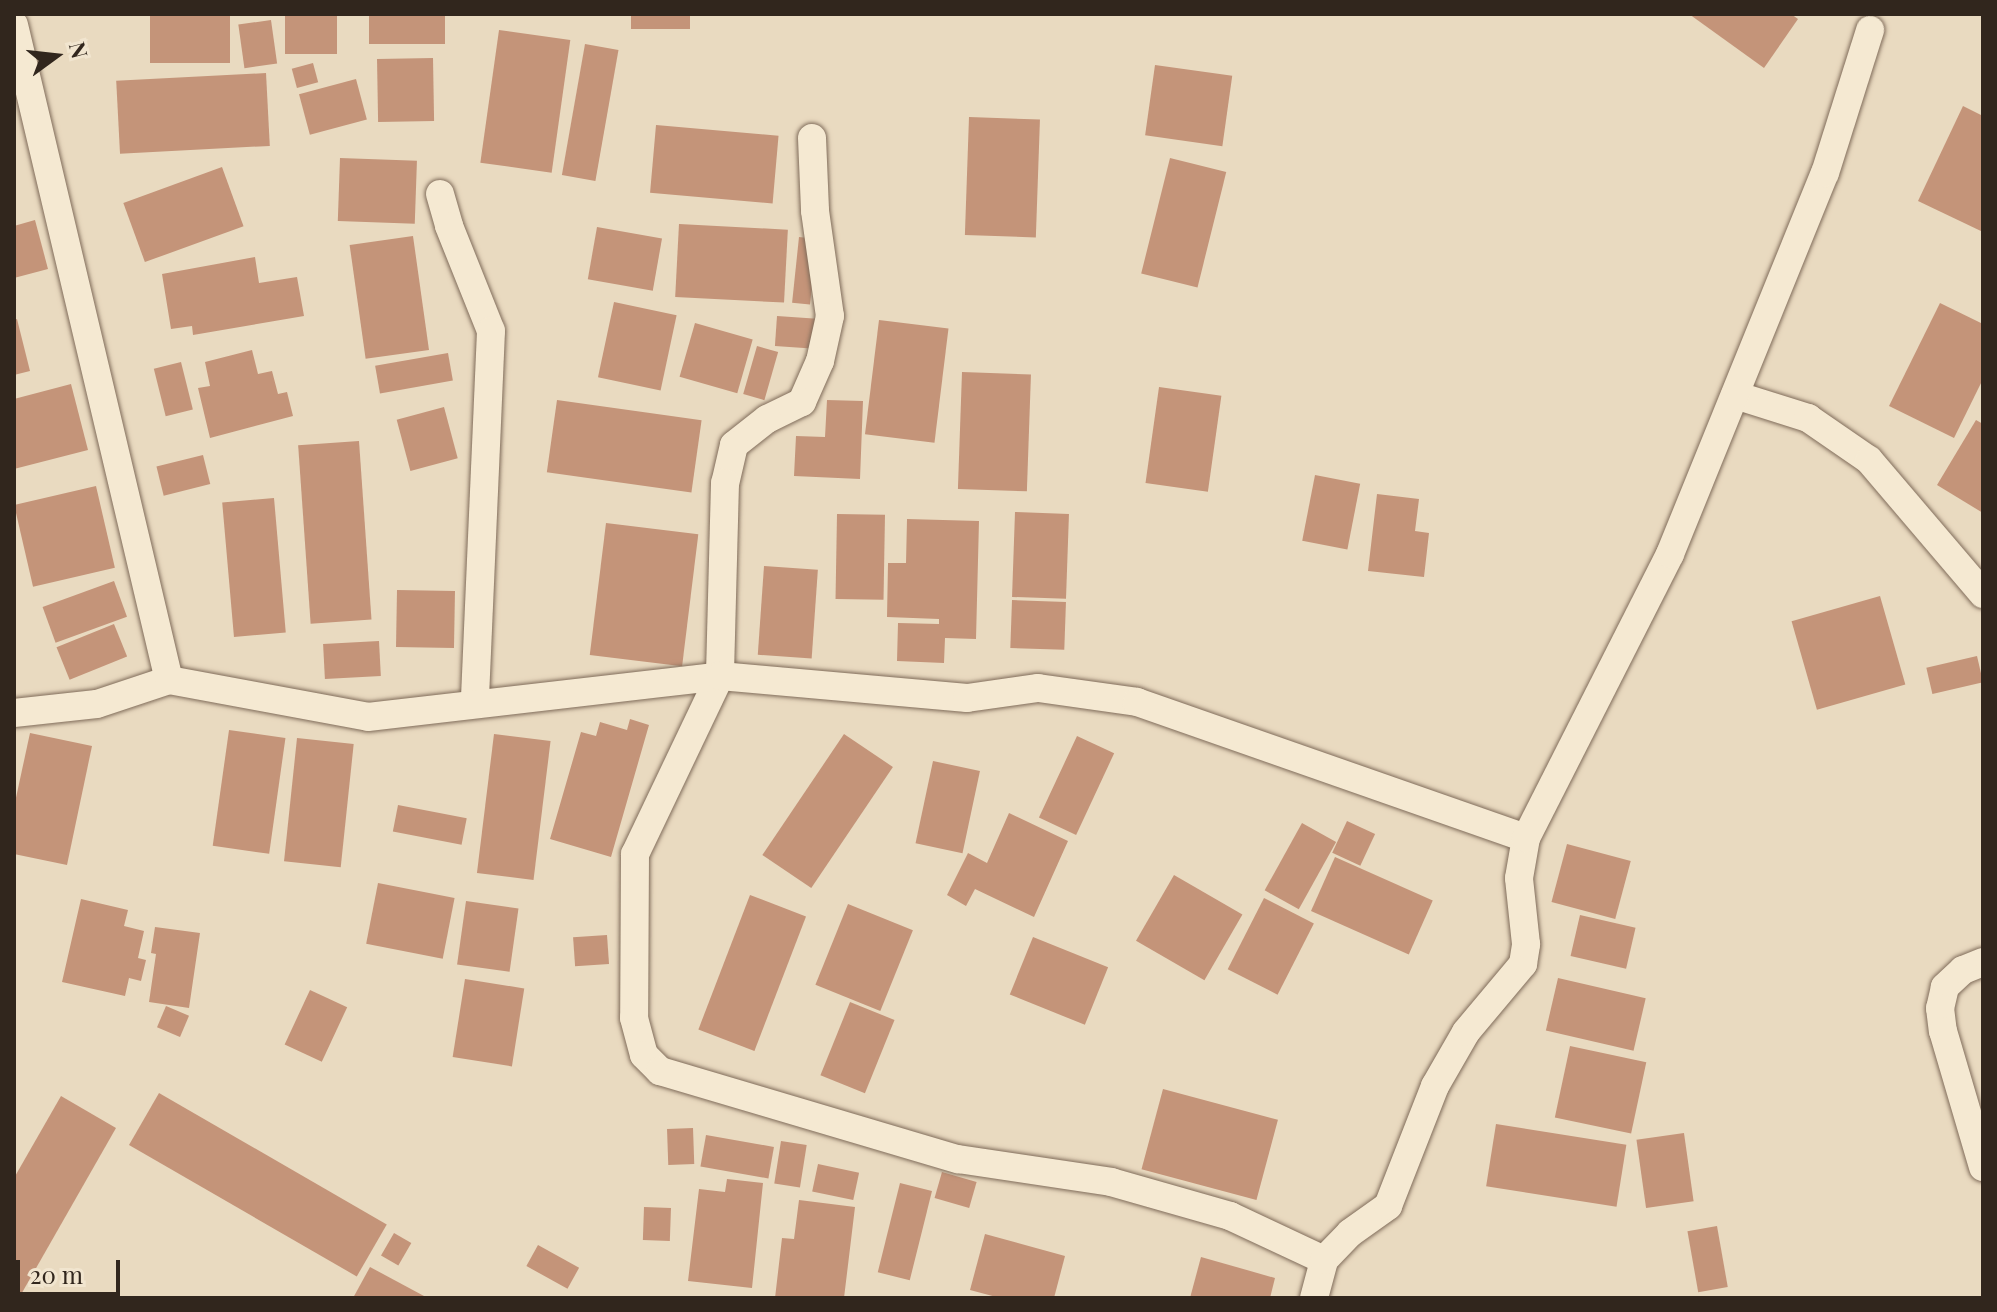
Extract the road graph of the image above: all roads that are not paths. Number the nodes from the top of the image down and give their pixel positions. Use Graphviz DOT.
graph roads {
  1 [pos="14,25"];
  2 [pos="1870,30"];
  3 [pos="812,138"];
  4 [pos="440,194"];
  5 [pos="1735,395"];
  6 [pos="1983,594"];
  7 [pos="720,676"];
  8 [pos="169,680"];
  9 [pos="475,702"];
  10 [pos="14,713"];
  11 [pos="1526,838"];
  12 [pos="1983,962"];
  13 [pos="1983,1167"];
  14 [pos="1324,1260"];
  15 [pos="1314,1298"];
  1 -- 8 [label="street"];
  2 -- 5 [label="street"];
  3 -- 7 [label="street"];
  4 -- 9 [label="street"];
  5 -- 6 [label="street"];
  5 -- 11 [label="street"];
  7 -- 9 [label="street"];
  7 -- 11 [label="street"];
  7 -- 14 [label="street"];
  8 -- 9 [label="street"];
  8 -- 10 [label="street"];
  11 -- 14 [label="street"];
  12 -- 13 [label="street"];
  14 -- 15 [label="street"];
}
